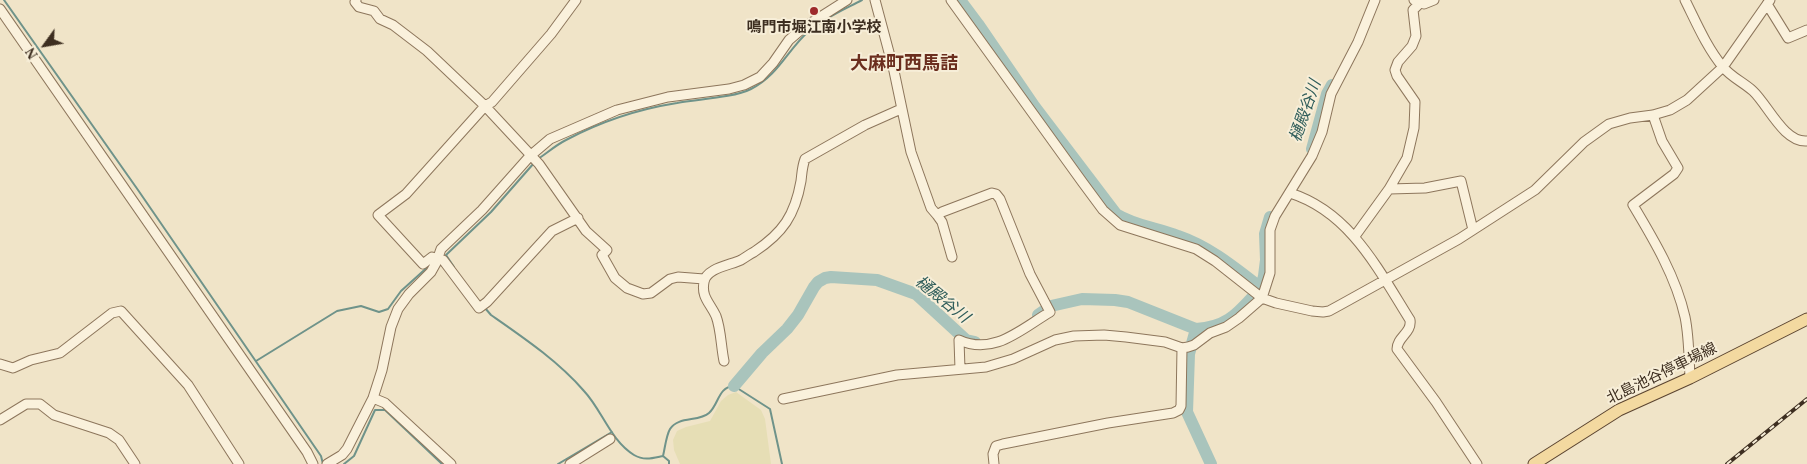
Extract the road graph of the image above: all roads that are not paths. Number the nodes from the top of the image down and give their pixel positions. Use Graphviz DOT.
graph roads {
  1 [pos="356,0"];
  2 [pos="576,0"];
  3 [pos="847,0"];
  4 [pos="875,0"];
  5 [pos="951,0"];
  6 [pos="1376,0"];
  7 [pos="1434,0"];
  8 [pos="1685,0"];
  9 [pos="1768,2"];
  10 [pos="1417,4"];
  11 [pos="0,9"];
  12 [pos="1807,30"];
  13 [pos="1723,67"];
  14 [pos="485,106"];
  15 [pos="901,109"];
  16 [pos="1653,115"];
  17 [pos="1807,141"];
  18 [pos="534,159"];
  19 [pos="1388,189"];
  20 [pos="1290,193"];
  21 [pos="936,215"];
  22 [pos="578,218"];
  23 [pos="1473,230"];
  24 [pos="1355,236"];
  25 [pos="952,257"];
  26 [pos="438,259"];
  27 [pos="704,279"];
  28 [pos="1385,280"];
  29 [pos="1258,294"];
  30 [pos="1807,319"];
  31 [pos="1188,347"];
  32 [pos="724,361"];
  33 [pos="0,364"];
  34 [pos="960,369"];
  35 [pos="1690,378"];
  36 [pos="372,398"];
  37 [pos="783,399"];
  38 [pos="0,420"];
  39 [pos="610,439"];
  40 [pos="330,462"];
  41 [pos="135,464"];
  42 [pos="239,464"];
  43 [pos="313,464"];
  44 [pos="451,464"];
  45 [pos="570,464"];
  46 [pos="994,464"];
  47 [pos="1477,464"];
  48 [pos="1534,464"];
  1 -- 14 [label="street"];
  2 -- 14 [label="street"];
  3 -- 18 [label="street"];
  4 -- 15 [label="street"];
  5 -- 29 [label="street"];
  6 -- 20 [label="street"];
  7 -- 10 [label="street"];
  8 -- 13 [label="street"];
  9 -- 12 [label="street"];
  9 -- 13 [label="street"];
  10 -- 19 [label="street"];
  11 -- 43 [label="street"];
  13 -- 16 [label="street"];
  13 -- 17 [label="street"];
  14 -- 18 [label="street"];
  14 -- 26 [label="street"];
  15 -- 21 [label="street"];
  15 -- 27 [label="street"];
  16 -- 23 [label="street"];
  16 -- 35 [label="street"];
  18 -- 22 [label="street"];
  18 -- 26 [label="street"];
  19 -- 23 [label="street"];
  19 -- 24 [label="street"];
  20 -- 24 [label="street"];
  20 -- 29 [label="street"];
  21 -- 25 [label="street"];
  21 -- 34 [label="street"];
  22 -- 26 [label="street"];
  22 -- 27 [label="street"];
  23 -- 28 [label="street"];
  24 -- 28 [label="street"];
  26 -- 36 [label="street"];
  27 -- 32 [label="street"];
  28 -- 29 [label="street"];
  28 -- 47 [label="street"];
  29 -- 31 [label="street"];
  30 -- 35 [label="main road, 北島池谷停車場線"];
  31 -- 34 [label="street"];
  31 -- 46 [label="street"];
  33 -- 42 [label="street"];
  34 -- 37 [label="street"];
  35 -- 48 [label="main road, 北島池谷停車場線"];
  36 -- 40 [label="street"];
  36 -- 44 [label="street"];
  38 -- 41 [label="street"];
  39 -- 45 [label="street"];
}
